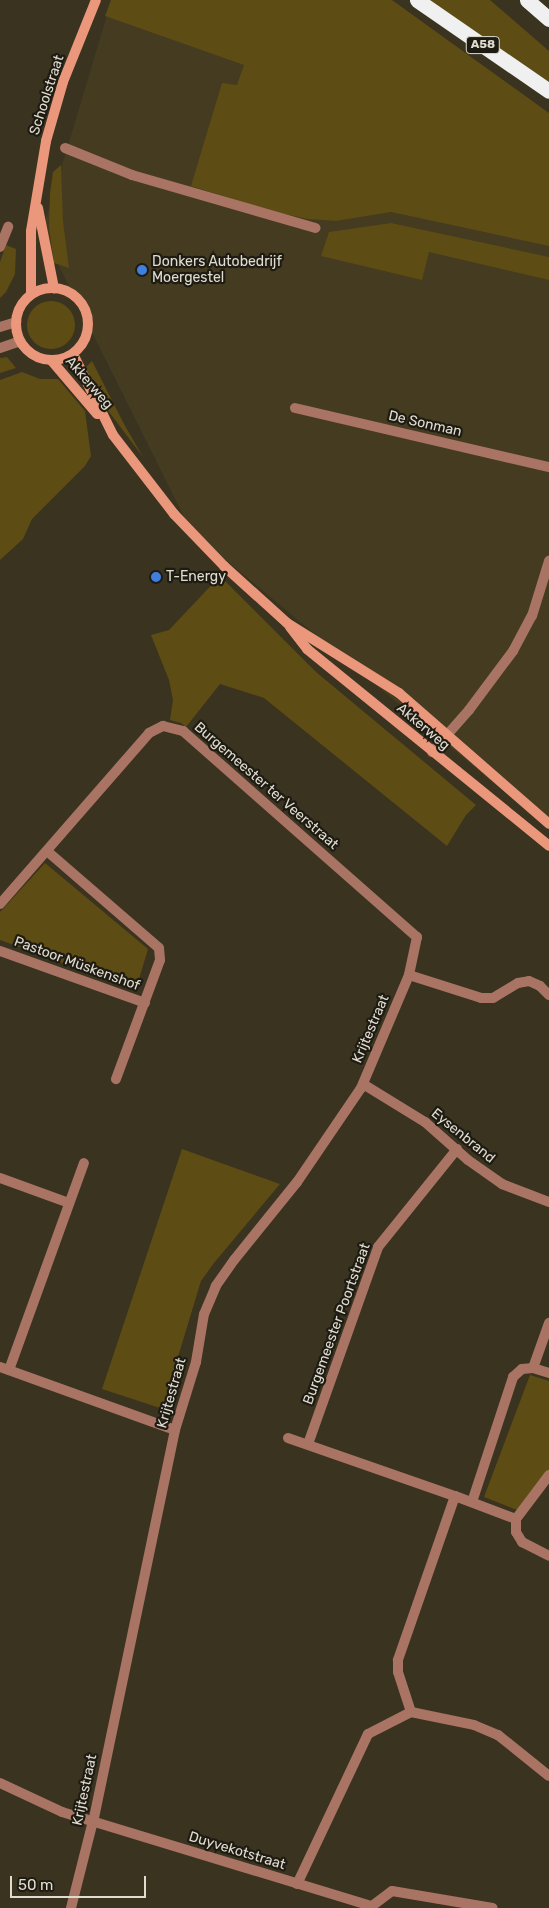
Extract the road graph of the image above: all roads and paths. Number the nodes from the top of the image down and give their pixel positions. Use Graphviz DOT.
graph roads {
  1 [pos="96,0"];
  2 [pos="417,0"];
  3 [pos="527,0"];
  4 [pos="549,19"];
  5 [pos="549,91"];
  6 [pos="64,148"];
  7 [pos="38,202"];
  8 [pos="8,227"];
  9 [pos="316,228"];
  10 [pos="0,247"];
  11 [pos="54,288"];
  12 [pos="31,294"];
  13 [pos="16,322"];
  14 [pos="0,326"];
  15 [pos="20,341"];
  16 [pos="0,348"];
  17 [pos="73,354"];
  18 [pos="52,360"];
  19 [pos="295,408"];
  20 [pos="106,424"];
  21 [pos="549,467"];
  22 [pos="549,561"];
  23 [pos="287,623"];
  24 [pos="448,735"];
  25 [pos="432,752"];
  26 [pos="549,824"];
  27 [pos="549,846"];
  28 [pos="47,851"];
  29 [pos="0,904"];
  30 [pos="417,937"];
  31 [pos="0,951"];
  32 [pos="409,975"];
  33 [pos="549,995"];
  34 [pos="145,1003"];
  35 [pos="116,1079"];
  36 [pos="363,1084"];
  37 [pos="457,1149"];
  38 [pos="84,1163"];
  39 [pos="0,1178"];
  40 [pos="549,1202"];
  41 [pos="69,1203"];
  42 [pos="549,1323"];
  43 [pos="533,1368"];
  44 [pos="4,1369"];
  45 [pos="549,1373"];
  46 [pos="175,1430"];
  47 [pos="288,1438"];
  48 [pos="308,1444"];
  49 [pos="549,1475"];
  50 [pos="455,1496"];
  51 [pos="472,1502"];
  52 [pos="516,1519"];
  53 [pos="549,1556"];
  54 [pos="411,1712"];
  55 [pos="549,1776"];
  56 [pos="0,1783"];
  57 [pos="93,1822"];
  58 [pos="297,1884"];
  59 [pos="371,1907"];
  60 [pos="71,1908"];
  61 [pos="493,1908"];
  1 -- 7 [label="main road, Schoolstraat"];
  2 -- 5 [label="highway, A58"];
  3 -- 4 [label="highway"];
  6 -- 9 [label="street"];
  7 -- 11 [label="main road, Schoolstraat"];
  7 -- 12 [label="main road, Schoolstraat"];
  8 -- 10 [label="street"];
  11 -- 12 [label="main road"];
  11 -- 17 [label="main road"];
  12 -- 13 [label="main road"];
  13 -- 14 [label="street"];
  13 -- 15 [label="main road"];
  15 -- 16 [label="street"];
  15 -- 18 [label="main road"];
  17 -- 18 [label="main road"];
  17 -- 20 [label="main road, Akkerweg"];
  18 -- 20 [label="main road, Akkerweg"];
  19 -- 21 [label="street, De Sonman"];
  20 -- 23 [label="main road, Akkerweg"];
  22 -- 24 [label="street"];
  23 -- 24 [label="main road, Akkerweg"];
  23 -- 25 [label="main road, Akkerweg"];
  24 -- 25 [label="street"];
  24 -- 26 [label="main road, Akkerweg"];
  25 -- 27 [label="main road, Akkerweg"];
  28 -- 29 [label="street, Burgemeester ter Veerstraat"];
  28 -- 30 [label="street, Burgemeester ter Veerstraat"];
  28 -- 34 [label="street, Pastoor Müskenshof"];
  30 -- 32 [label="street, Krijtestraat"];
  31 -- 34 [label="street, Pastoor Müskenshof"];
  32 -- 33 [label="street"];
  32 -- 36 [label="street, Krijtestraat"];
  34 -- 35 [label="street, Pastoor Müskenshof"];
  36 -- 37 [label="street, Eysenbrand"];
  36 -- 46 [label="street, Krijtestraat"];
  37 -- 40 [label="street, Eysenbrand"];
  37 -- 48 [label="street, Burgemeester Poortstraat"];
  38 -- 41 [label="street"];
  39 -- 41 [label="street"];
  41 -- 44 [label="street"];
  42 -- 43 [label="street"];
  43 -- 45 [label="street"];
  43 -- 51 [label="street"];
  44 -- 46 [label="street"];
  46 -- 57 [label="street, Krijtestraat"];
  47 -- 48 [label="street"];
  48 -- 50 [label="street"];
  49 -- 52 [label="street"];
  50 -- 51 [label="street"];
  50 -- 54 [label="street"];
  51 -- 52 [label="street"];
  52 -- 53 [label="street"];
  54 -- 55 [label="street"];
  54 -- 58 [label="street"];
  56 -- 57 [label="street, Duyvekotstraat"];
  57 -- 58 [label="street, Duyvekotstraat"];
  57 -- 60 [label="street, Krijtestraat"];
  58 -- 59 [label="street, Duyvekotstraat"];
  59 -- 61 [label="street"];
}
